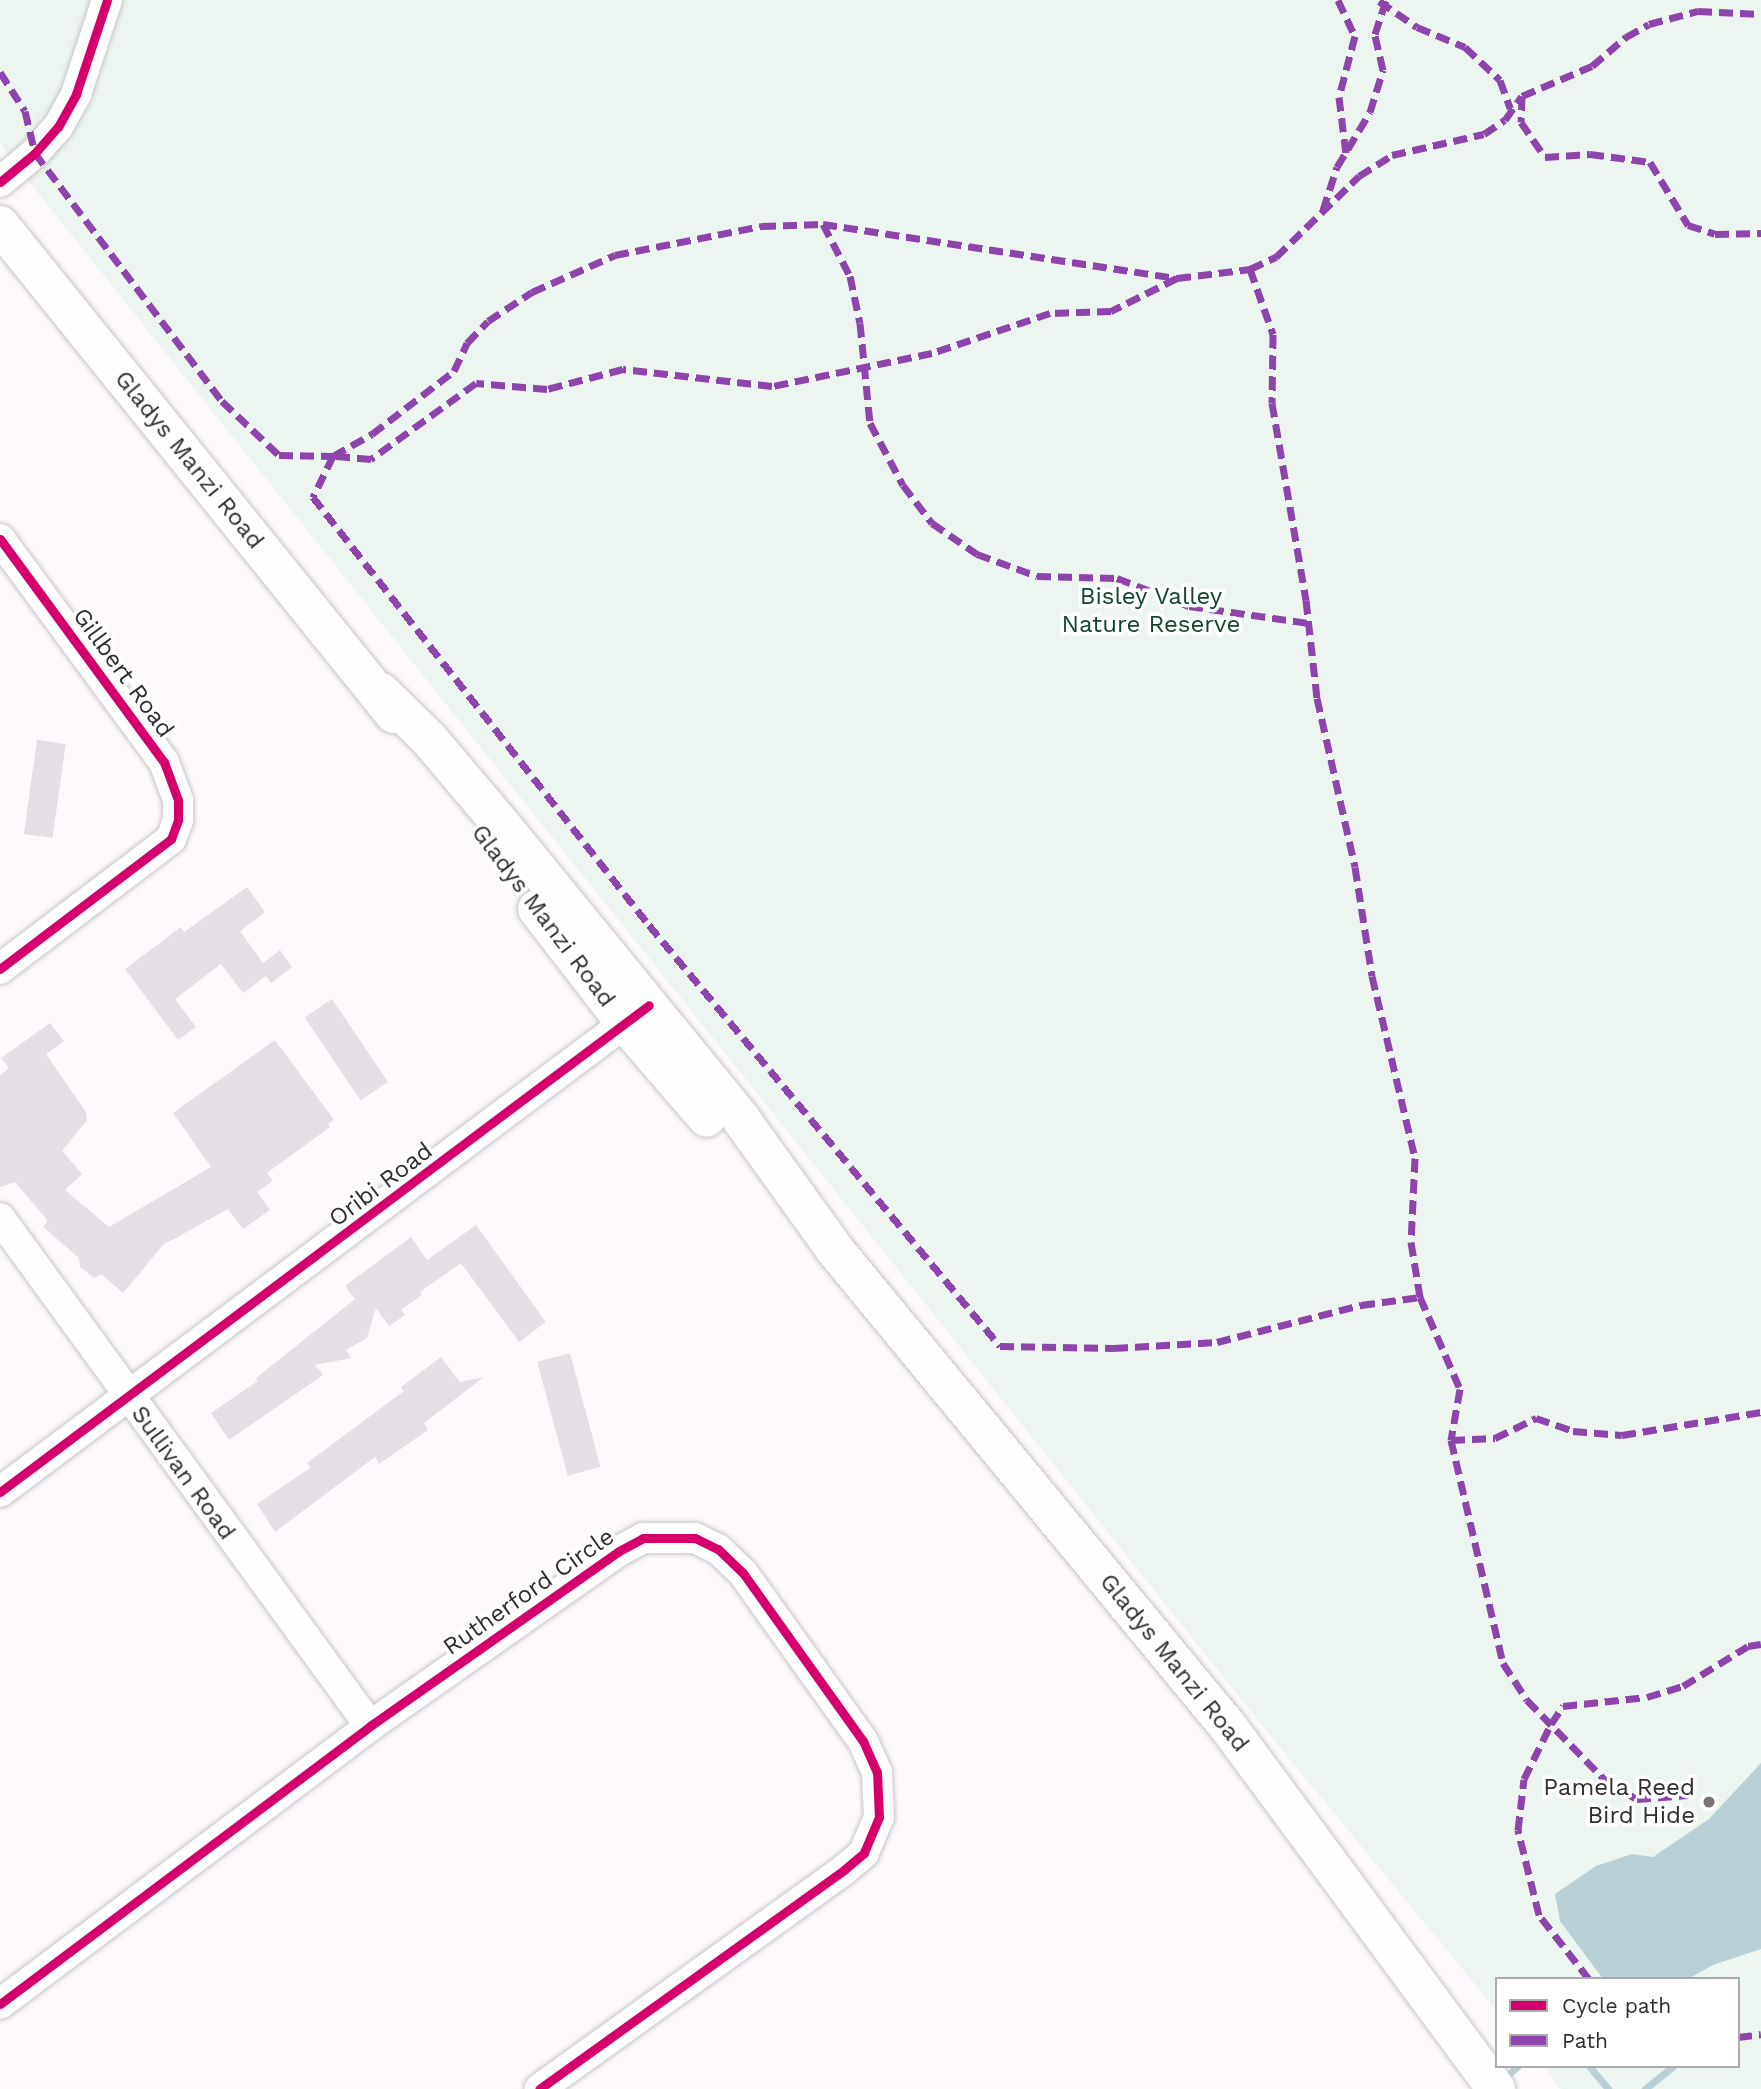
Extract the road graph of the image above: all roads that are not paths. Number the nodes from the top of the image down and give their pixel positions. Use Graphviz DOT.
graph roads {
  1 [pos="107,0"];
  2 [pos="0,182"];
  3 [pos="0,225"];
  4 [pos="0,539"];
  5 [pos="0,969"];
  6 [pos="637,1014"];
  7 [pos="0,1218"];
  8 [pos="128,1398"];
  9 [pos="0,1492"];
  10 [pos="370,1726"];
  11 [pos="0,2004"];
  12 [pos="539,2089"];
  13 [pos="1496,2089"];
  1 -- 2 [label="street"];
  3 -- 6 [label="main road, Gladys Manzi Road"];
  4 -- 5 [label="street, Gillbert Road"];
  6 -- 8 [label="street, Oribi Road"];
  6 -- 13 [label="main road, Gladys Manzi Road"];
  7 -- 8 [label="street, Sullivan Road"];
  8 -- 9 [label="street, Oribi Road"];
  8 -- 10 [label="street, Sullivan Road"];
  10 -- 11 [label="street, Rutherford Circle"];
  10 -- 12 [label="street, Rutherford Circle"];
}
